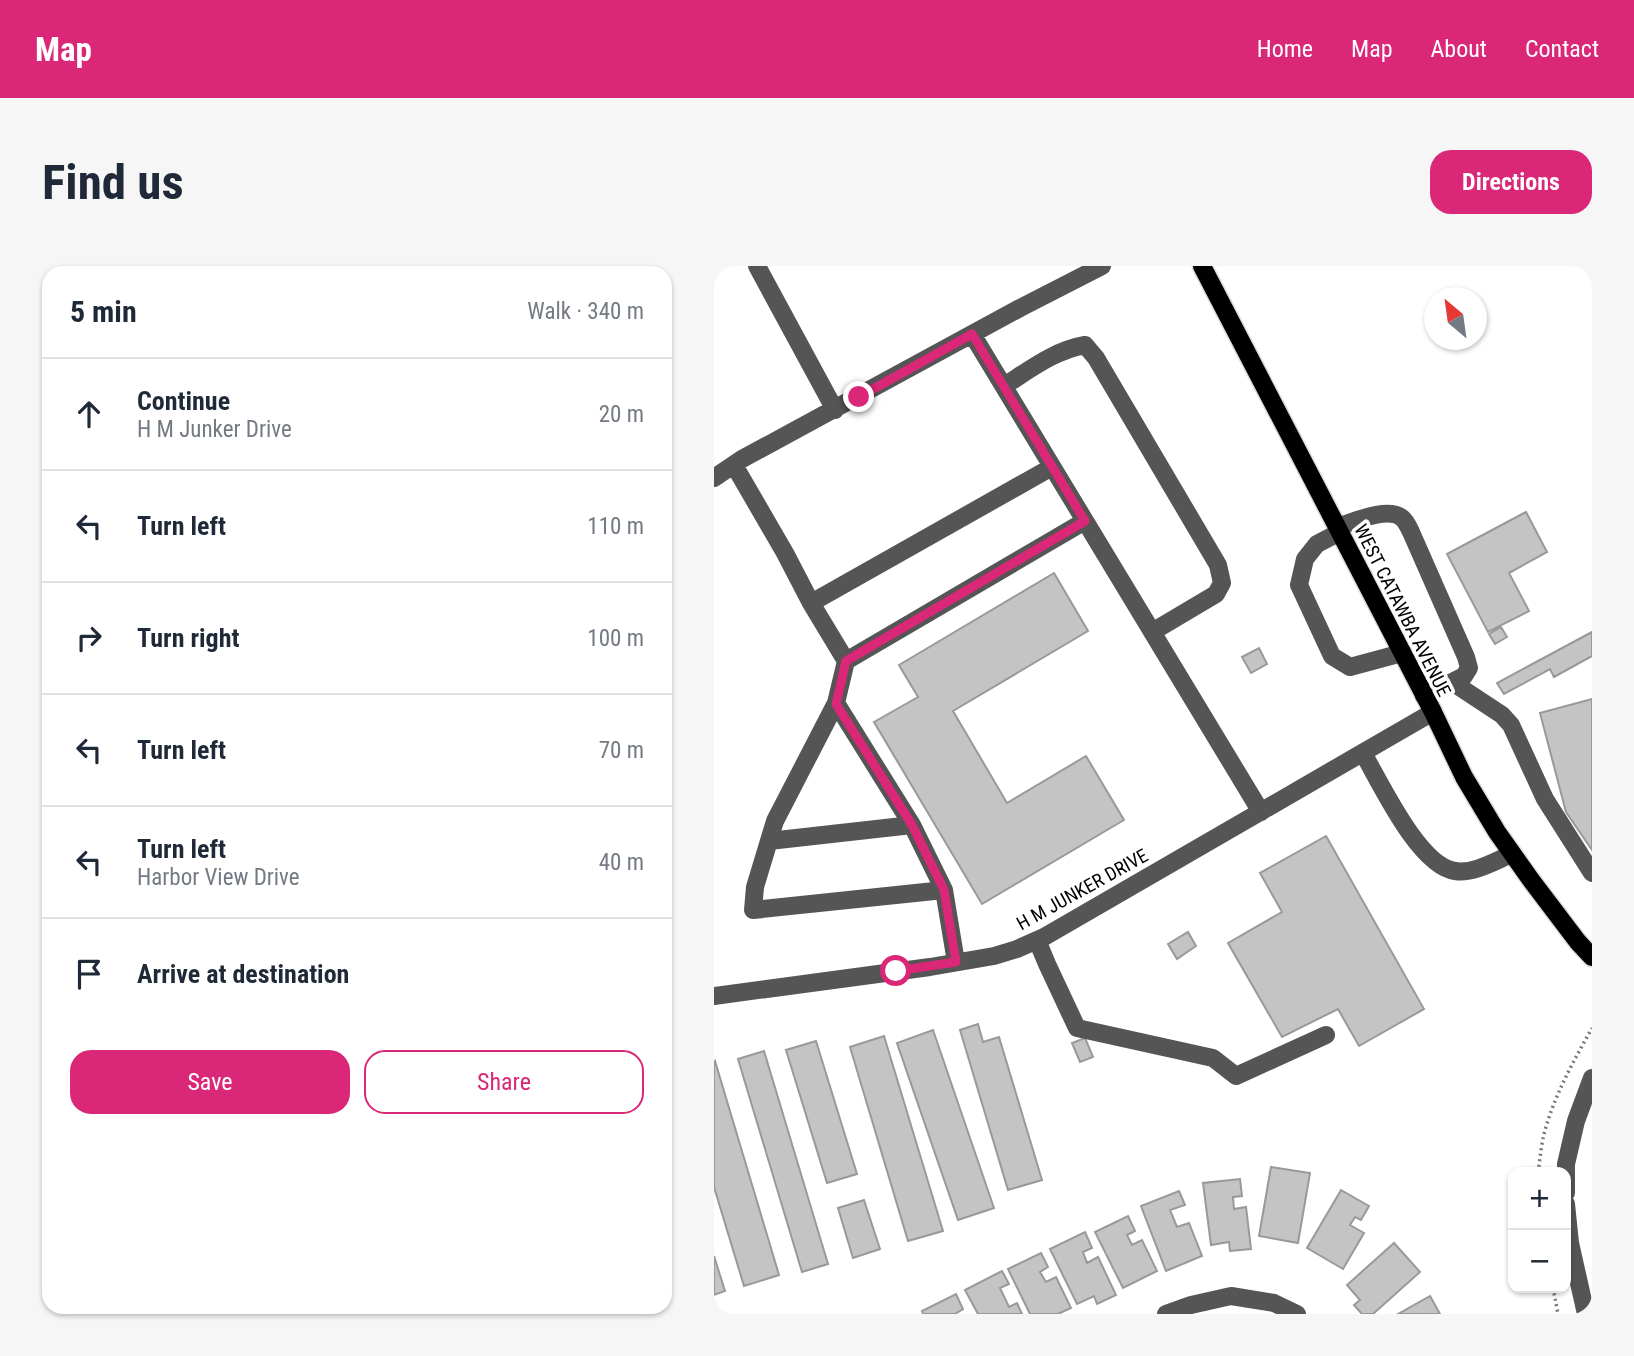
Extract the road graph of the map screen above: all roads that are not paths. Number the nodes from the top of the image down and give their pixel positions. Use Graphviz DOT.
graph roads {
  1 [pos="757,266"];
  2 [pos="1102,266"];
  3 [pos="1202,266"];
  4 [pos="972,334"];
  5 [pos="1004,386"];
  6 [pos="835,410"];
  7 [pos="734,464"];
  8 [pos="1052,467"];
  9 [pos="714,478"];
  10 [pos="1085,521"];
  11 [pos="1339,530"];
  12 [pos="811,603"];
  13 [pos="1152,632"];
  14 [pos="1402,653"];
  15 [pos="846,661"];
  16 [pos="1452,682"];
  17 [pos="836,704"];
  18 [pos="1429,704"];
  19 [pos="1363,753"];
  20 [pos="1261,812"];
  21 [pos="912,825"];
  22 [pos="769,841"];
  23 [pos="1512,854"];
  24 [pos="1592,873"];
  25 [pos="944,890"];
  26 [pos="1037,940"];
  27 [pos="1592,957"];
  28 [pos="956,962"];
  29 [pos="714,996"];
  30 [pos="1326,1035"];
  31 [pos="1592,1078"];
  32 [pos="1566,1167"];
  33 [pos="1569,1230"];
  34 [pos="1166,1314"];
  35 [pos="1297,1314"];
  36 [pos="1586,1314"];
  1 -- 6 [label="street"];
  2 -- 4 [label="street"];
  3 -- 11 [label="main road, WEST CATAWBA AVENUE"];
  4 -- 5 [label="street"];
  4 -- 6 [label="street"];
  5 -- 8 [label="street"];
  5 -- 13 [label="street"];
  6 -- 7 [label="street"];
  7 -- 9 [label="street"];
  7 -- 12 [label="street"];
  8 -- 10 [label="street"];
  8 -- 12 [label="street"];
  10 -- 13 [label="street"];
  10 -- 15 [label="street"];
  11 -- 14 [label="main road, WEST CATAWBA AVENUE"];
  11 -- 14 [label="street"];
  11 -- 16 [label="street"];
  12 -- 15 [label="street"];
  13 -- 20 [label="street"];
  14 -- 18 [label="main road, WEST CATAWBA AVENUE"];
  15 -- 17 [label="street"];
  16 -- 18 [label="street, H M JUNKER DRIVE"];
  16 -- 24 [label="street"];
  17 -- 21 [label="street"];
  17 -- 22 [label="street"];
  18 -- 19 [label="street, H M JUNKER DRIVE"];
  18 -- 23 [label="main road, WEST CATAWBA AVENUE"];
  19 -- 20 [label="street, H M JUNKER DRIVE"];
  19 -- 23 [label="street"];
  20 -- 26 [label="street, H M JUNKER DRIVE"];
  21 -- 22 [label="street"];
  21 -- 25 [label="street"];
  22 -- 25 [label="street"];
  23 -- 27 [label="main road, WEST CATAWBA AVENUE"];
  25 -- 28 [label="street"];
  26 -- 28 [label="street, H M JUNKER DRIVE"];
  26 -- 30 [label="street"];
  28 -- 29 [label="street, H M JUNKER DRIVE"];
  31 -- 32 [label="street"];
  33 -- 36 [label="street"];
  34 -- 35 [label="street"];
}
